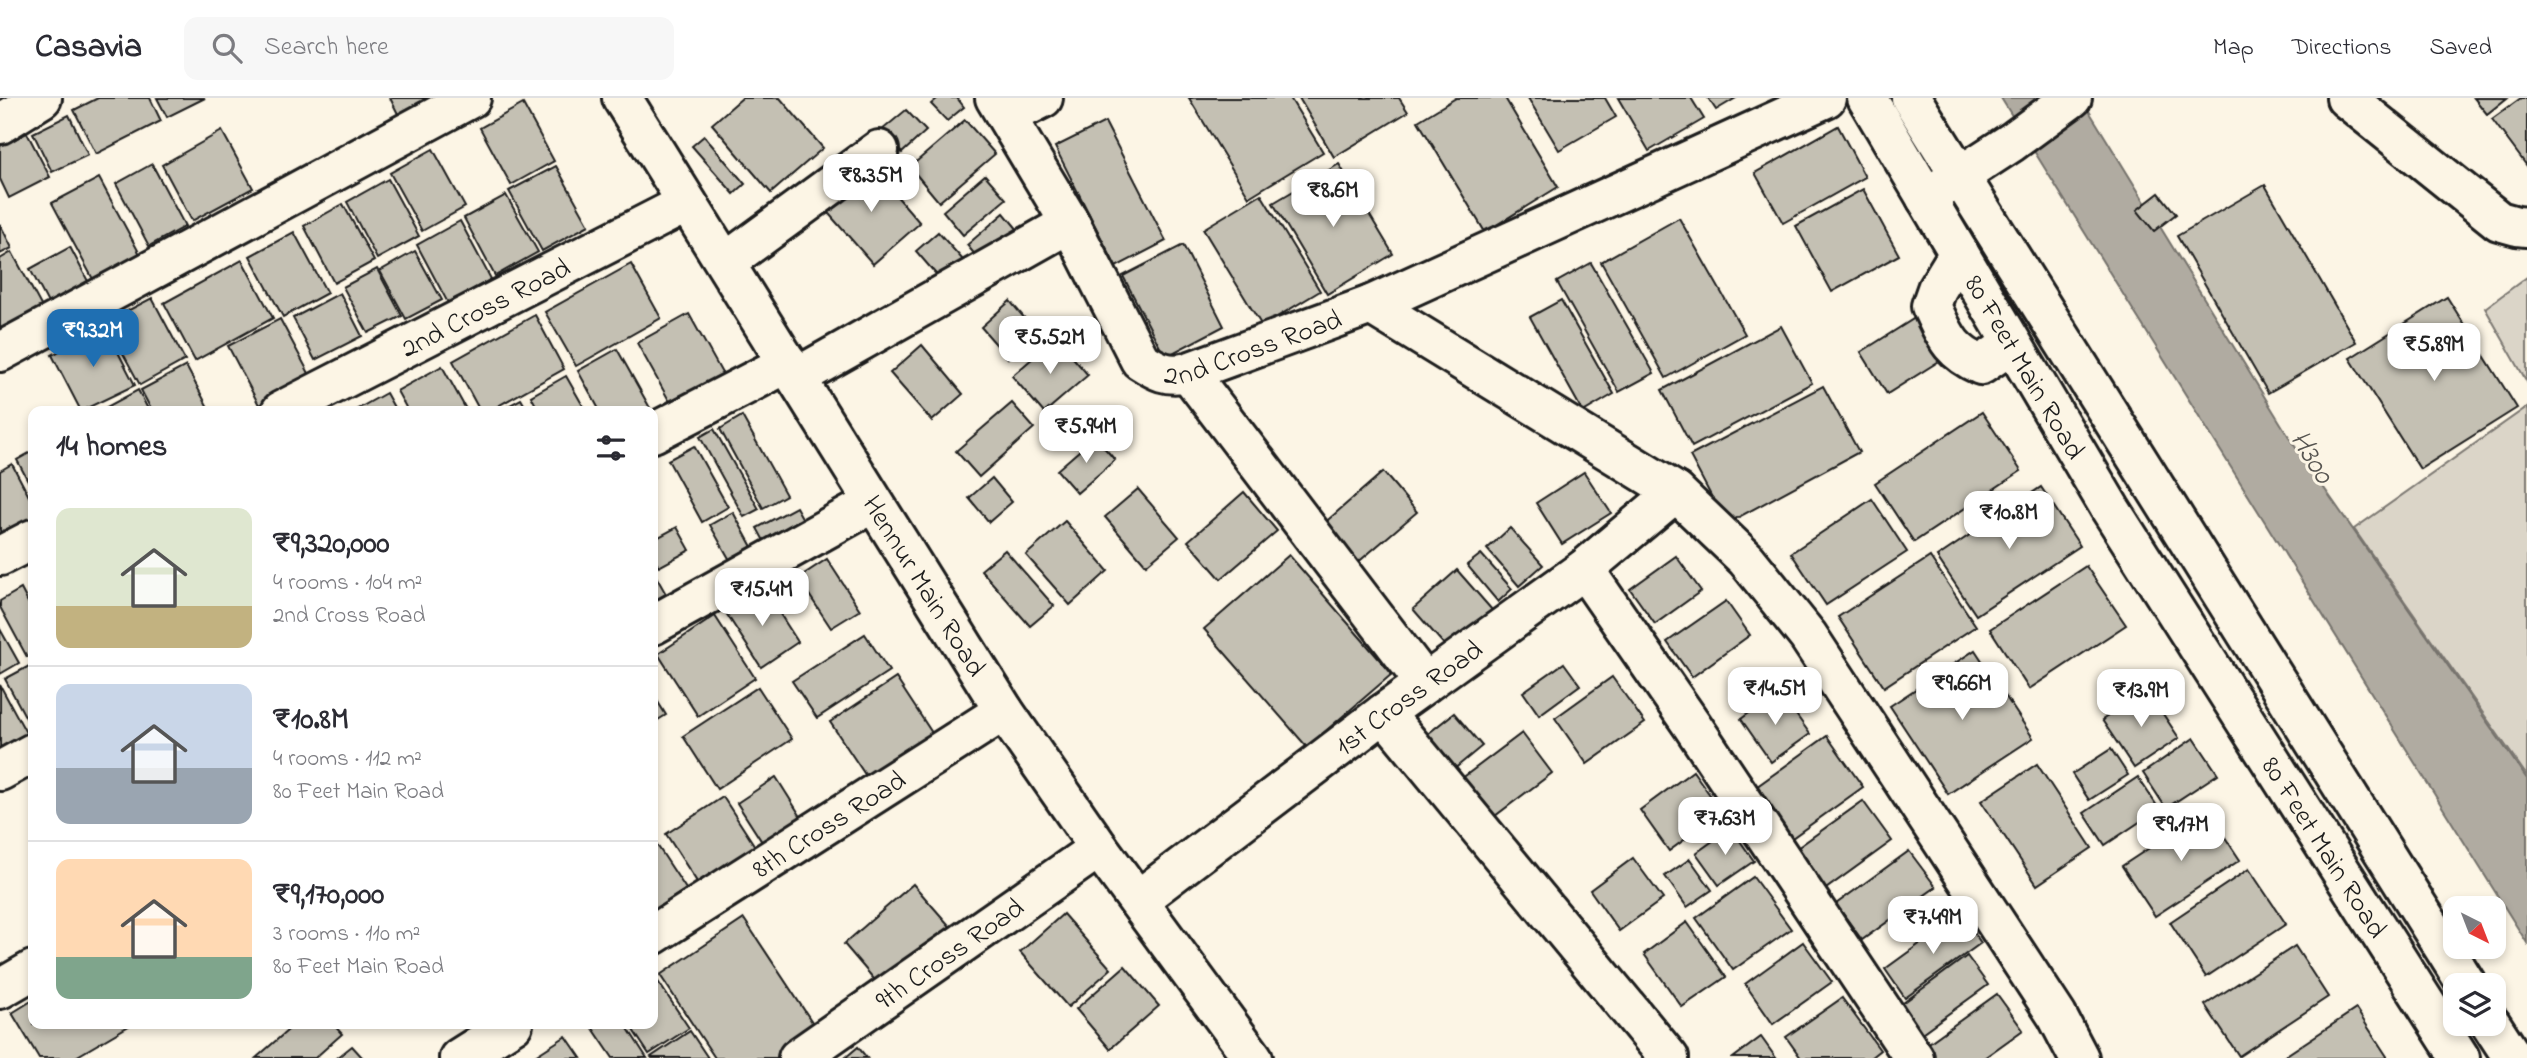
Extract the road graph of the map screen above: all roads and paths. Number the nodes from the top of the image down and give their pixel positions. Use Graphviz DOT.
graph roads {
  1 [pos="42,98"];
  2 [pos="471,98"];
  3 [pos="622,98"];
  4 [pos="1043,98"];
  5 [pos="1826,98"];
  6 [pos="1867,98"];
  7 [pos="1910,98"];
  8 [pos="2072,98"];
  9 [pos="2346,98"];
  10 [pos="1001,107"];
  11 [pos="0,124"];
  12 [pos="879,150"];
  13 [pos="1960,176"];
  14 [pos="1926,198"];
  15 [pos="687,203"];
  16 [pos="1070,223"];
  17 [pos="2527,226"];
  18 [pos="1959,253"];
  19 [pos="726,262"];
  20 [pos="1371,305"];
  21 [pos="2012,344"];
  22 [pos="0,352"];
  23 [pos="792,370"];
  24 [pos="1188,372"];
  25 [pos="291,406"];
  26 [pos="658,431"];
  27 [pos="1676,492"];
  28 [pos="873,503"];
  29 [pos="28,542"];
  30 [pos="0,556"];
  31 [pos="1584,569"];
  32 [pos="658,622"];
  33 [pos="1425,683"];
  34 [pos="1004,712"];
  35 [pos="1384,713"];
  36 [pos="28,756"];
  37 [pos="0,771"];
  38 [pos="1099,848"];
  39 [pos="1138,900"];
  40 [pos="658,932"];
  41 [pos="28,973"];
  42 [pos="2459,973"];
  43 [pos="0,989"];
  44 [pos="505,1029"];
  45 [pos="2499,1036"];
  46 [pos="459,1058"];
  47 [pos="797,1058"];
  48 [pos="1253,1058"];
  49 [pos="1670,1058"];
  50 [pos="1914,1058"];
  51 [pos="2079,1058"];
  52 [pos="2460,1058"];
  53 [pos="2513,1058"];
  1 -- 11 [label="street"];
  2 -- 22 [label="street"];
  3 -- 15 [label="street, Hennur Main Road"];
  4 -- 10 [label="street"];
  5 -- 20 [label="street, 2nd Cross Road"];
  6 -- 14 [label="street, 80 Feet Main Road"];
  7 -- 13 [label="street, 80 Feet Main Road"];
  8 -- 13 [label="street"];
  9 -- 17 [label="street"];
  10 -- 16 [label="street, 2nd Cross Road"];
  12 -- 19 [label="street"];
  13 -- 14 [label="street"];
  13 -- 42 [label="street, 80 Feet Main Road"];
  14 -- 18 [label="street, 80 Feet Main Road"];
  15 -- 19 [label="street, Hennur Main Road"];
  15 -- 25 [label="street, 2nd Cross Road"];
  16 -- 23 [label="street"];
  16 -- 24 [label="street, 2nd Cross Road"];
  18 -- 21 [label="street, 80 Feet Main Road"];
  18 -- 21 [label="street"];
  19 -- 23 [label="street, Hennur Main Road"];
  20 -- 24 [label="street, 2nd Cross Road"];
  20 -- 27 [label="street"];
  21 -- 52 [label="street, 80 Feet Main Road"];
  23 -- 26 [label="street"];
  23 -- 28 [label="street, Hennur Main Road"];
  24 -- 33 [label="street"];
  27 -- 31 [label="street, 1st Cross Road"];
  27 -- 51 [label="street"];
  28 -- 32 [label="street"];
  28 -- 34 [label="street, Hennur Main Road"];
  29 -- 30 [label="street"];
  31 -- 33 [label="street, 1st Cross Road"];
  31 -- 50 [label="street"];
  33 -- 35 [label="street, 1st Cross Road"];
  34 -- 38 [label="street, Hennur Main Road"];
  34 -- 40 [label="street, 8th Cross Road"];
  35 -- 39 [label="street, 1st Cross Road"];
  35 -- 49 [label="street"];
  36 -- 37 [label="street"];
  38 -- 39 [label="street, Hennur Main Road"];
  38 -- 47 [label="street, 9th Cross Road"];
  39 -- 48 [label="street, Hennur Main Road"];
  41 -- 43 [label="street"];
  44 -- 46 [label="street"];
  45 -- 53 [label="street"];
}
